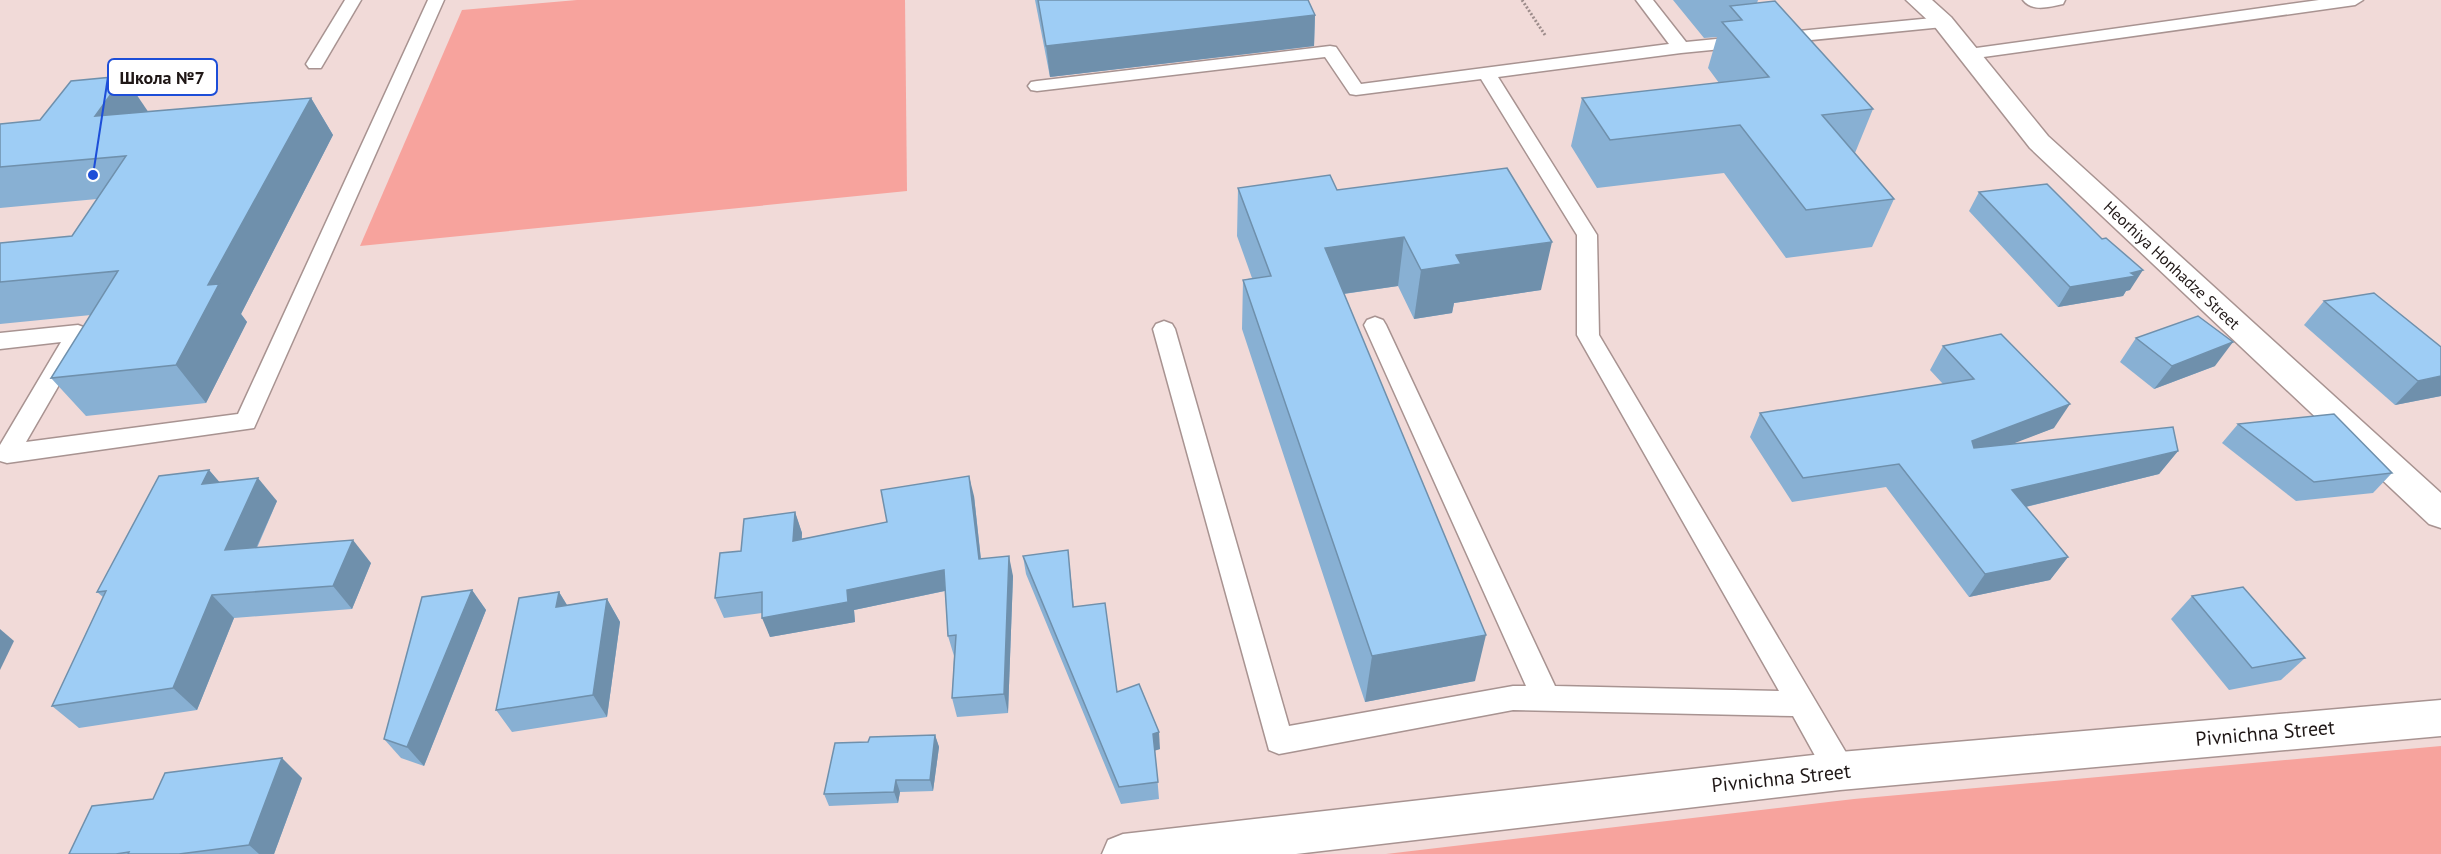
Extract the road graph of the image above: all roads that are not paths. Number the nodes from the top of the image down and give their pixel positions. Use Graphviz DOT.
graph roads {
  1 [pos="353,0"];
  2 [pos="436,0"];
  3 [pos="1644,0"];
  4 [pos="1918,0"];
  5 [pos="2031,0"];
  6 [pos="2056,0"];
  7 [pos="2355,0"];
  8 [pos="1942,22"];
  9 [pos="1681,48"];
  10 [pos="1969,54"];
  11 [pos="315,64"];
  12 [pos="1486,73"];
  13 [pos="1037,86"];
  14 [pos="1375,325"];
  15 [pos="1164,329"];
  16 [pos="0,341"];
  17 [pos="2441,514"];
  18 [pos="1546,698"];
  19 [pos="1802,704"];
  20 [pos="2441,717"];
  21 [pos="1840,771"];
  22 [pos="1124,854"];
  1 -- 11 [label="lane"];
  2 -- 16 [label="lane"];
  3 -- 9 [label="lane"];
  4 -- 8 [label="street, Heorhiya Honhadze Street"];
  5 -- 6 [label="lane"];
  7 -- 10 [label="lane"];
  8 -- 9 [label="lane"];
  8 -- 10 [label="street, Heorhiya Honhadze Street"];
  9 -- 12 [label="lane"];
  10 -- 17 [label="street, Heorhiya Honhadze Street"];
  12 -- 13 [label="lane"];
  12 -- 19 [label="lane"];
  14 -- 18 [label="lane"];
  15 -- 18 [label="lane"];
  18 -- 19 [label="lane"];
  19 -- 21 [label="lane"];
  20 -- 21 [label="street, Pivnichna Street"];
  21 -- 22 [label="street, Pivnichna Street"];
}
